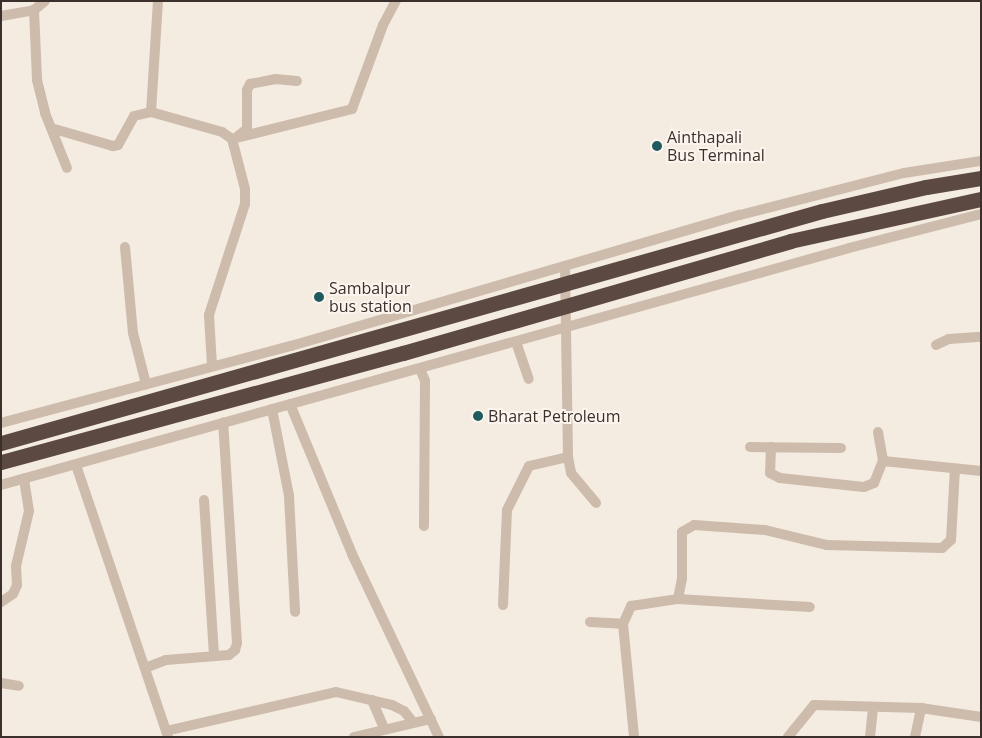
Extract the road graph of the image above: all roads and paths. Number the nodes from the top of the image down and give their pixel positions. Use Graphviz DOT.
graph roads {
  1 [pos="45,1"];
  2 [pos="158,1"];
  3 [pos="396,1"];
  4 [pos="34,10"];
  5 [pos="1,16"];
  6 [pos="297,81"];
  7 [pos="151,112"];
  8 [pos="51,128"];
  9 [pos="232,139"];
  10 [pos="981,161"];
  11 [pos="67,168"];
  12 [pos="981,178"];
  13 [pos="981,199"];
  14 [pos="981,214"];
  15 [pos="125,247"];
  16 [pos="565,266"];
  17 [pos="563,284"];
  18 [pos="563,306"];
  19 [pos="566,328"];
  20 [pos="981,336"];
  21 [pos="516,342"];
  22 [pos="936,345"];
  23 [pos="212,366"];
  24 [pos="420,369"];
  25 [pos="529,379"];
  26 [pos="146,384"];
  27 [pos="290,404"];
  28 [pos="272,409"];
  29 [pos="222,422"];
  30 [pos="1,423"];
  31 [pos="878,432"];
  32 [pos="1,443"];
  33 [pos="750,447"];
  34 [pos="771,447"];
  35 [pos="841,448"];
  36 [pos="568,457"];
  37 [pos="883,461"];
  38 [pos="1,462"];
  39 [pos="76,465"];
  40 [pos="955,469"];
  41 [pos="981,471"];
  42 [pos="24,478"];
  43 [pos="1,485"];
  44 [pos="204,500"];
  45 [pos="596,504"];
  46 [pos="424,526"];
  47 [pos="678,599"];
  48 [pos="1,602"];
  49 [pos="503,605"];
  50 [pos="810,607"];
  51 [pos="295,612"];
  52 [pos="590,622"];
  53 [pos="623,624"];
  54 [pos="214,656"];
  55 [pos="146,668"];
  56 [pos="1,683"];
  57 [pos="19,686"];
  58 [pos="372,700"];
  59 [pos="873,708"];
  60 [pos="922,708"];
  61 [pos="981,717"];
  62 [pos="431,719"];
  63 [pos="412,721"];
  64 [pos="384,728"];
  65 [pos="167,734"];
  66 [pos="354,737"];
  67 [pos="439,737"];
  68 [pos="634,737"];
  69 [pos="788,737"];
  70 [pos="870,737"];
  71 [pos="915,737"];
  1 -- 4 [label="street"];
  2 -- 7 [label="street"];
  3 -- 9 [label="street"];
  4 -- 5 [label="street"];
  4 -- 8 [label="street"];
  6 -- 9 [label="street"];
  7 -- 8 [label="street"];
  7 -- 9 [label="street"];
  8 -- 11 [label="street"];
  9 -- 23 [label="street"];
  10 -- 16 [label="street"];
  12 -- 17 [label="highway"];
  13 -- 18 [label="highway"];
  14 -- 19 [label="street"];
  15 -- 26 [label="street"];
  16 -- 17 [label="street"];
  16 -- 23 [label="street"];
  17 -- 18 [label="street"];
  17 -- 32 [label="highway"];
  18 -- 19 [label="street"];
  18 -- 38 [label="highway"];
  19 -- 21 [label="street"];
  19 -- 36 [label="street"];
  20 -- 22 [label="street"];
  21 -- 24 [label="street"];
  21 -- 25 [label="street"];
  23 -- 26 [label="street"];
  24 -- 27 [label="street"];
  24 -- 46 [label="street"];
  26 -- 30 [label="street"];
  27 -- 28 [label="street"];
  27 -- 62 [label="street"];
  28 -- 29 [label="street"];
  28 -- 51 [label="street"];
  29 -- 39 [label="street"];
  29 -- 54 [label="street"];
  31 -- 37 [label="street"];
  33 -- 34 [label="street"];
  34 -- 35 [label="street"];
  34 -- 37 [label="street"];
  36 -- 45 [label="street"];
  36 -- 49 [label="street"];
  37 -- 40 [label="street"];
  39 -- 42 [label="street"];
  39 -- 55 [label="street"];
  40 -- 41 [label="street"];
  40 -- 47 [label="street"];
  42 -- 43 [label="street"];
  42 -- 48 [label="street"];
  44 -- 54 [label="street"];
  47 -- 50 [label="street"];
  47 -- 53 [label="street"];
  52 -- 53 [label="street"];
  53 -- 68 [label="street"];
  54 -- 55 [label="street"];
  55 -- 65 [label="street"];
  56 -- 57 [label="street"];
  58 -- 63 [label="street"];
  58 -- 64 [label="street"];
  58 -- 65 [label="street"];
  59 -- 60 [label="street"];
  59 -- 69 [label="street"];
  59 -- 70 [label="street"];
  60 -- 61 [label="street"];
  60 -- 71 [label="street"];
  62 -- 63 [label="street"];
  62 -- 67 [label="street"];
  63 -- 64 [label="street"];
  64 -- 66 [label="street"];
}
